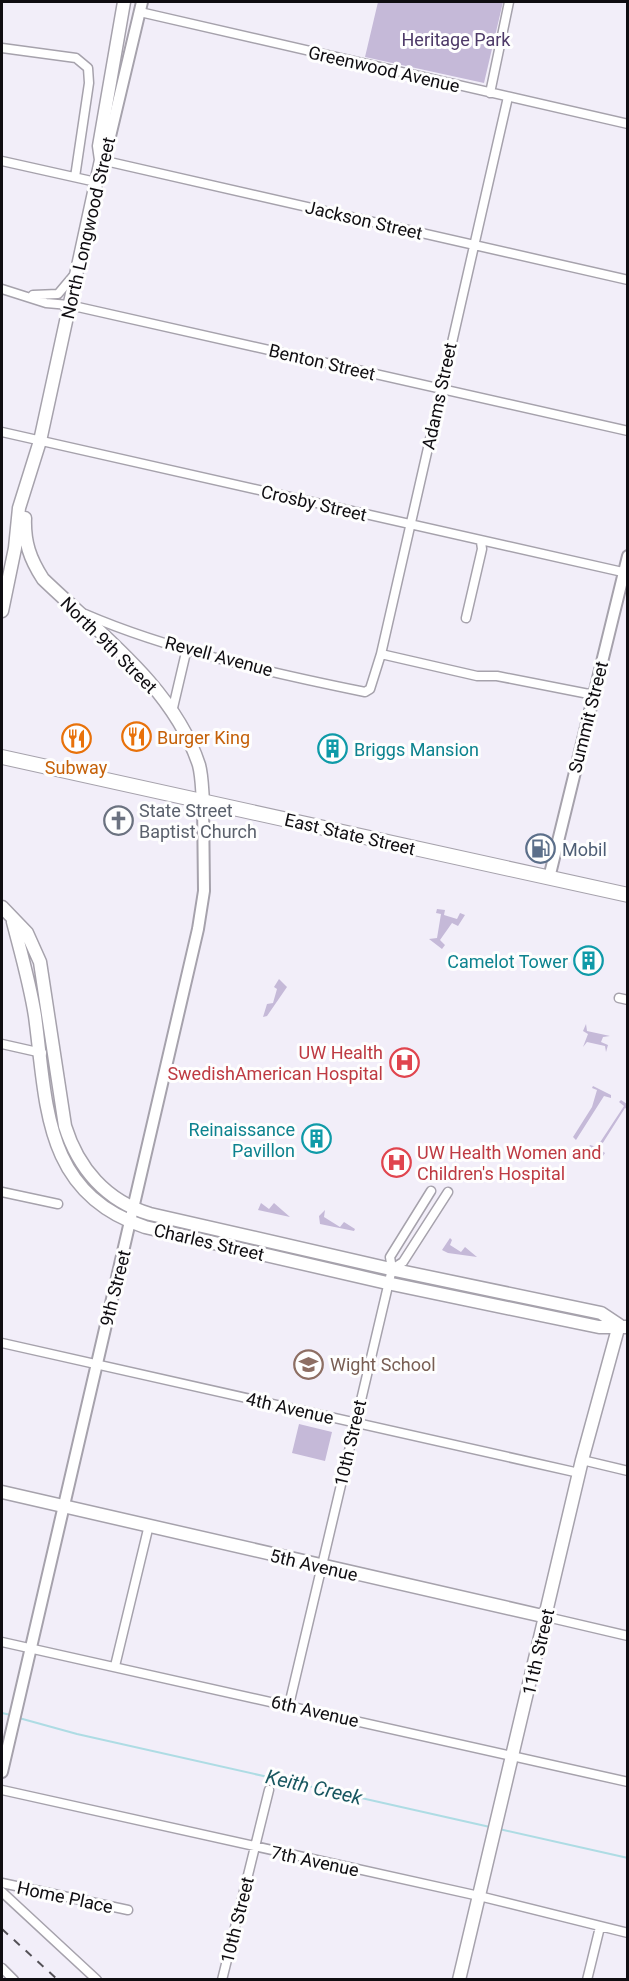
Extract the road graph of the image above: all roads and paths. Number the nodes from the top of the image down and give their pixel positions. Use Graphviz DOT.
graph roads {
  1 [pos="124,2"];
  2 [pos="509,2"];
  3 [pos="141,7"];
  4 [pos="2,48"];
  5 [pos="490,93"];
  6 [pos="508,97"];
  7 [pos="627,124"];
  8 [pos="101,160"];
  9 [pos="2,162"];
  10 [pos="75,177"];
  11 [pos="96,182"];
  12 [pos="474,245"];
  13 [pos="77,270"];
  14 [pos="627,280"];
  15 [pos="2,289"];
  16 [pos="18,293"];
  17 [pos="69,305"];
  18 [pos="441,388"];
  19 [pos="627,431"];
  20 [pos="2,432"];
  21 [pos="40,441"];
  22 [pos="36,455"];
  23 [pos="29,489"];
  24 [pos="411,525"];
  25 [pos="481,542"];
  26 [pos="627,556"];
  27 [pos="7,557"];
  28 [pos="626,573"];
  29 [pos="76,610"];
  30 [pos="2,611"];
  31 [pos="466,618"];
  32 [pos="187,648"];
  33 [pos="381,654"];
  34 [pos="365,692"];
  35 [pos="594,695"];
  36 [pos="172,712"];
  37 [pos="2,757"];
  38 [pos="203,801"];
  39 [pos="549,878"];
  40 [pos="627,896"];
  41 [pos="2,908"];
  42 [pos="13,922"];
  43 [pos="2,1044"];
  44 [pos="39,1052"];
  45 [pos="55,1056"];
  46 [pos="431,1191"];
  47 [pos="2,1192"];
  48 [pos="448,1192"];
  49 [pos="58,1204"];
  50 [pos="134,1209"];
  51 [pos="131,1222"];
  52 [pos="392,1269"];
  53 [pos="387,1283"];
  54 [pos="623,1326"];
  55 [pos="2,1343"];
  56 [pos="96,1365"];
  57 [pos="355,1422"];
  58 [pos="580,1467"];
  59 [pos="627,1471"];
  60 [pos="2,1492"];
  61 [pos="63,1506"];
  62 [pos="149,1525"];
  63 [pos="320,1567"];
  64 [pos="547,1617"];
  65 [pos="627,1636"];
  66 [pos="2,1642"];
  67 [pos="30,1648"];
  68 [pos="115,1666"];
  69 [pos="289,1705"];
  70 [pos="513,1756"];
  71 [pos="2,1772"];
  72 [pos="627,1782"];
  73 [pos="2,1790"];
  74 [pos="269,1790"];
  75 [pos="256,1848"];
  76 [pos="2,1883"];
  77 [pos="2,1892"];
  78 [pos="479,1896"];
  79 [pos="128,1910"];
  80 [pos="600,1927"];
  81 [pos="627,1933"];
  82 [pos="2,1968"];
  83 [pos="14,1980"];
  84 [pos="98,1980"];
  85 [pos="222,1980"];
  86 [pos="459,1980"];
  87 [pos="587,1980"];
  1 -- 8 [label="main road"];
  2 -- 5 [label="street"];
  3 -- 5 [label="street, Greenwood Avenue"];
  3 -- 8 [label="street, North Longwood Street"];
  4 -- 10 [label="street"];
  5 -- 6 [label="street, Greenwood Avenue"];
  6 -- 7 [label="street, Greenwood Avenue"];
  6 -- 12 [label="street, Adams Street"];
  8 -- 11 [label="main road, North Longwood Street"];
  8 -- 12 [label="street, Jackson Street"];
  9 -- 10 [label="street"];
  10 -- 11 [label="street"];
  11 -- 13 [label="main road, North Longwood Street"];
  12 -- 14 [label="street, Jackson Street"];
  12 -- 18 [label="street, Adams Street"];
  13 -- 16 [label="street, Benton Street"];
  13 -- 17 [label="main road, North Longwood Street"];
  15 -- 16 [label="street, Benton Street"];
  16 -- 17 [label="street, Benton Street"];
  17 -- 18 [label="street, Benton Street"];
  17 -- 21 [label="main road, North Longwood Street"];
  18 -- 19 [label="street, Benton Street"];
  18 -- 24 [label="street, Adams Street"];
  20 -- 21 [label="street, Crosby Street"];
  21 -- 22 [label="main road, North Longwood Street"];
  21 -- 24 [label="street, Crosby Street"];
  22 -- 23 [label="main road, North Longwood Street"];
  22 -- 27 [label="main road, North Longwood Street"];
  23 -- 29 [label="main road, North 9th Street"];
  24 -- 25 [label="street, Crosby Street"];
  24 -- 33 [label="street, Adams Street"];
  25 -- 28 [label="street, Crosby Street"];
  25 -- 31 [label="street"];
  26 -- 28 [label="street, Summit Street"];
  27 -- 30 [label="main road, North Longwood Street"];
  28 -- 35 [label="street, Summit Street"];
  29 -- 32 [label="street, Revell Avenue"];
  29 -- 36 [label="main road, North 9th Street"];
  32 -- 34 [label="street, Revell Avenue"];
  32 -- 36 [label="street"];
  33 -- 34 [label="street, Adams Street"];
  33 -- 35 [label="street"];
  35 -- 39 [label="street, Summit Street"];
  36 -- 38 [label="main road, North 9th Street"];
  37 -- 38 [label="main road, East State Street"];
  38 -- 39 [label="main road, East State Street"];
  38 -- 50 [label="street, 9th Street"];
  39 -- 40 [label="main road, East State Street"];
  41 -- 42 [label="main road, Charles Street"];
  42 -- 44 [label="main road, Charles Street"];
  42 -- 45 [label="main road, Charles Street"];
  43 -- 44 [label="street"];
  44 -- 45 [label="street"];
  44 -- 51 [label="main road, Charles Street"];
  45 -- 50 [label="main road, Charles Street"];
  46 -- 52 [label="street, 10th Street"];
  47 -- 49 [label="street"];
  48 -- 52 [label="street"];
  50 -- 51 [label="street, 9th Street"];
  50 -- 52 [label="main road, Charles Street"];
  51 -- 53 [label="main road, Charles Street"];
  51 -- 56 [label="street, 9th Street"];
  52 -- 53 [label="street, 10th Street"];
  52 -- 54 [label="main road, Charles Street"];
  53 -- 54 [label="main road, Charles Street"];
  53 -- 57 [label="street, 10th Street"];
  54 -- 58 [label="main road, 11th Street"];
  55 -- 56 [label="street, 4th Avenue"];
  56 -- 57 [label="street, 4th Avenue"];
  56 -- 61 [label="street, 9th Street"];
  57 -- 58 [label="street, 4th Avenue"];
  57 -- 63 [label="street, 10th Street"];
  58 -- 59 [label="street, 4th Avenue"];
  58 -- 64 [label="main road, 11th Street"];
  60 -- 61 [label="main road, 5th Avenue"];
  61 -- 62 [label="main road, 5th Avenue"];
  61 -- 67 [label="street, 9th Street"];
  62 -- 63 [label="main road, 5th Avenue"];
  62 -- 68 [label="street"];
  63 -- 64 [label="main road, 5th Avenue"];
  63 -- 69 [label="street, 10th Street"];
  64 -- 65 [label="street, 5th Avenue"];
  64 -- 70 [label="main road, 11th Street"];
  66 -- 67 [label="street, 6th Avenue"];
  67 -- 68 [label="street, 6th Avenue"];
  67 -- 71 [label="street, 9th Street"];
  68 -- 69 [label="street, 6th Avenue"];
  69 -- 70 [label="street, 6th Avenue"];
  70 -- 72 [label="street, 6th Avenue"];
  70 -- 78 [label="main road, 11th Street"];
  73 -- 75 [label="street, 7th Avenue"];
  74 -- 75 [label="street, 10th Street"];
  75 -- 78 [label="street, 7th Avenue"];
  75 -- 85 [label="street, 10th Street"];
  76 -- 79 [label="street, Home Place"];
  77 -- 84 [label="street"];
  78 -- 80 [label="street, 7th Avenue"];
  78 -- 86 [label="main road, 11th Street"];
  80 -- 81 [label="street, 7th Avenue"];
  80 -- 87 [label="street"];
  82 -- 83 [label="street"];
}
